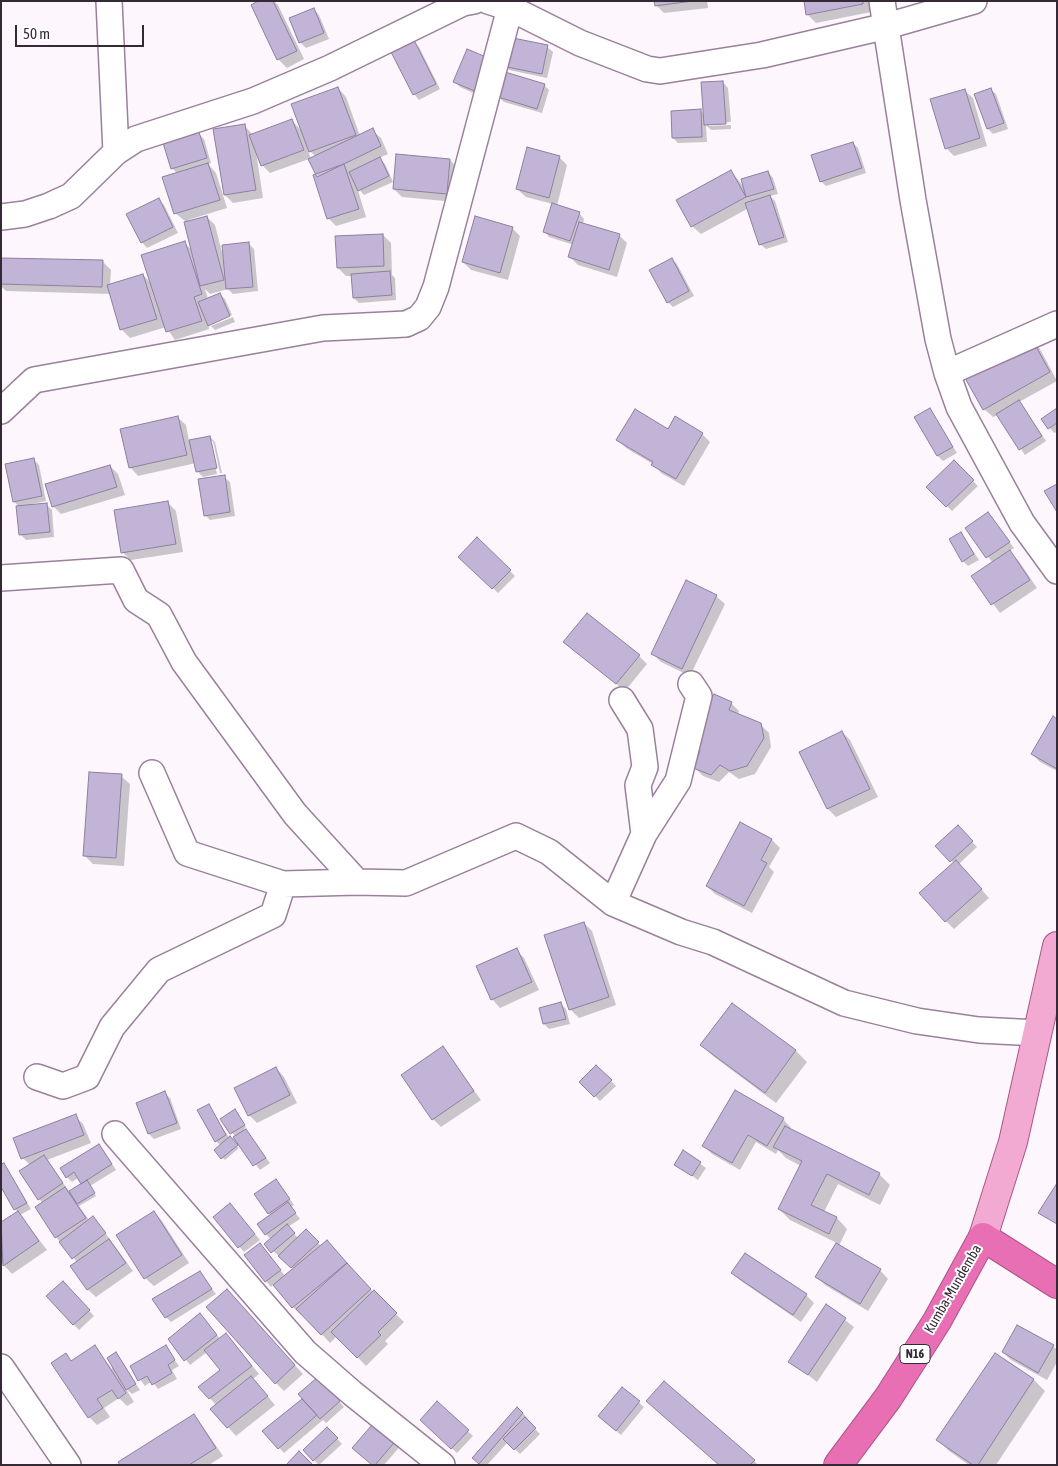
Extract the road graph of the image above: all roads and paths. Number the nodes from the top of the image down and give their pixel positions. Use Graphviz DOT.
graph roads {
  1 [pos="109,1"];
  2 [pos="474,1"];
  3 [pos="882,1"];
  4 [pos="974,1"];
  5 [pos="499,5"];
  6 [pos="887,26"];
  7 [pos="116,152"];
  8 [pos="1,217"];
  9 [pos="1057,324"];
  10 [pos="947,373"];
  11 [pos="1,412"];
  12 [pos="1057,571"];
  13 [pos="1,578"];
  14 [pos="691,684"];
  15 [pos="622,700"];
  16 [pos="152,773"];
  17 [pos="644,834"];
  18 [pos="357,882"];
  19 [pos="283,884"];
  20 [pos="613,903"];
  21 [pos="1057,946"];
  22 [pos="1038,1032"];
  23 [pos="37,1077"];
  24 [pos="115,1134"];
  25 [pos="983,1237"];
  26 [pos="1057,1284"];
  27 [pos="1,1367"];
  28 [pos="68,1465"];
  29 [pos="442,1465"];
  30 [pos="838,1465"];
  1 -- 7 [label="street"];
  2 -- 7 [label="street"];
  3 -- 6 [label="street"];
  4 -- 6 [label="street"];
  5 -- 6 [label="street"];
  5 -- 11 [label="street"];
  6 -- 10 [label="street"];
  7 -- 8 [label="street"];
  9 -- 10 [label="street"];
  10 -- 12 [label="street"];
  13 -- 18 [label="street"];
  14 -- 17 [label="street"];
  15 -- 17 [label="street"];
  16 -- 19 [label="street"];
  17 -- 20 [label="street"];
  18 -- 19 [label="street"];
  18 -- 20 [label="street"];
  19 -- 23 [label="street"];
  20 -- 22 [label="street"];
  21 -- 22 [label="main road"];
  22 -- 25 [label="main road"];
  24 -- 29 [label="street"];
  25 -- 26 [label="highway"];
  25 -- 30 [label="highway, Kumba-Mundemba / N16"];
  27 -- 28 [label="street"];
}
